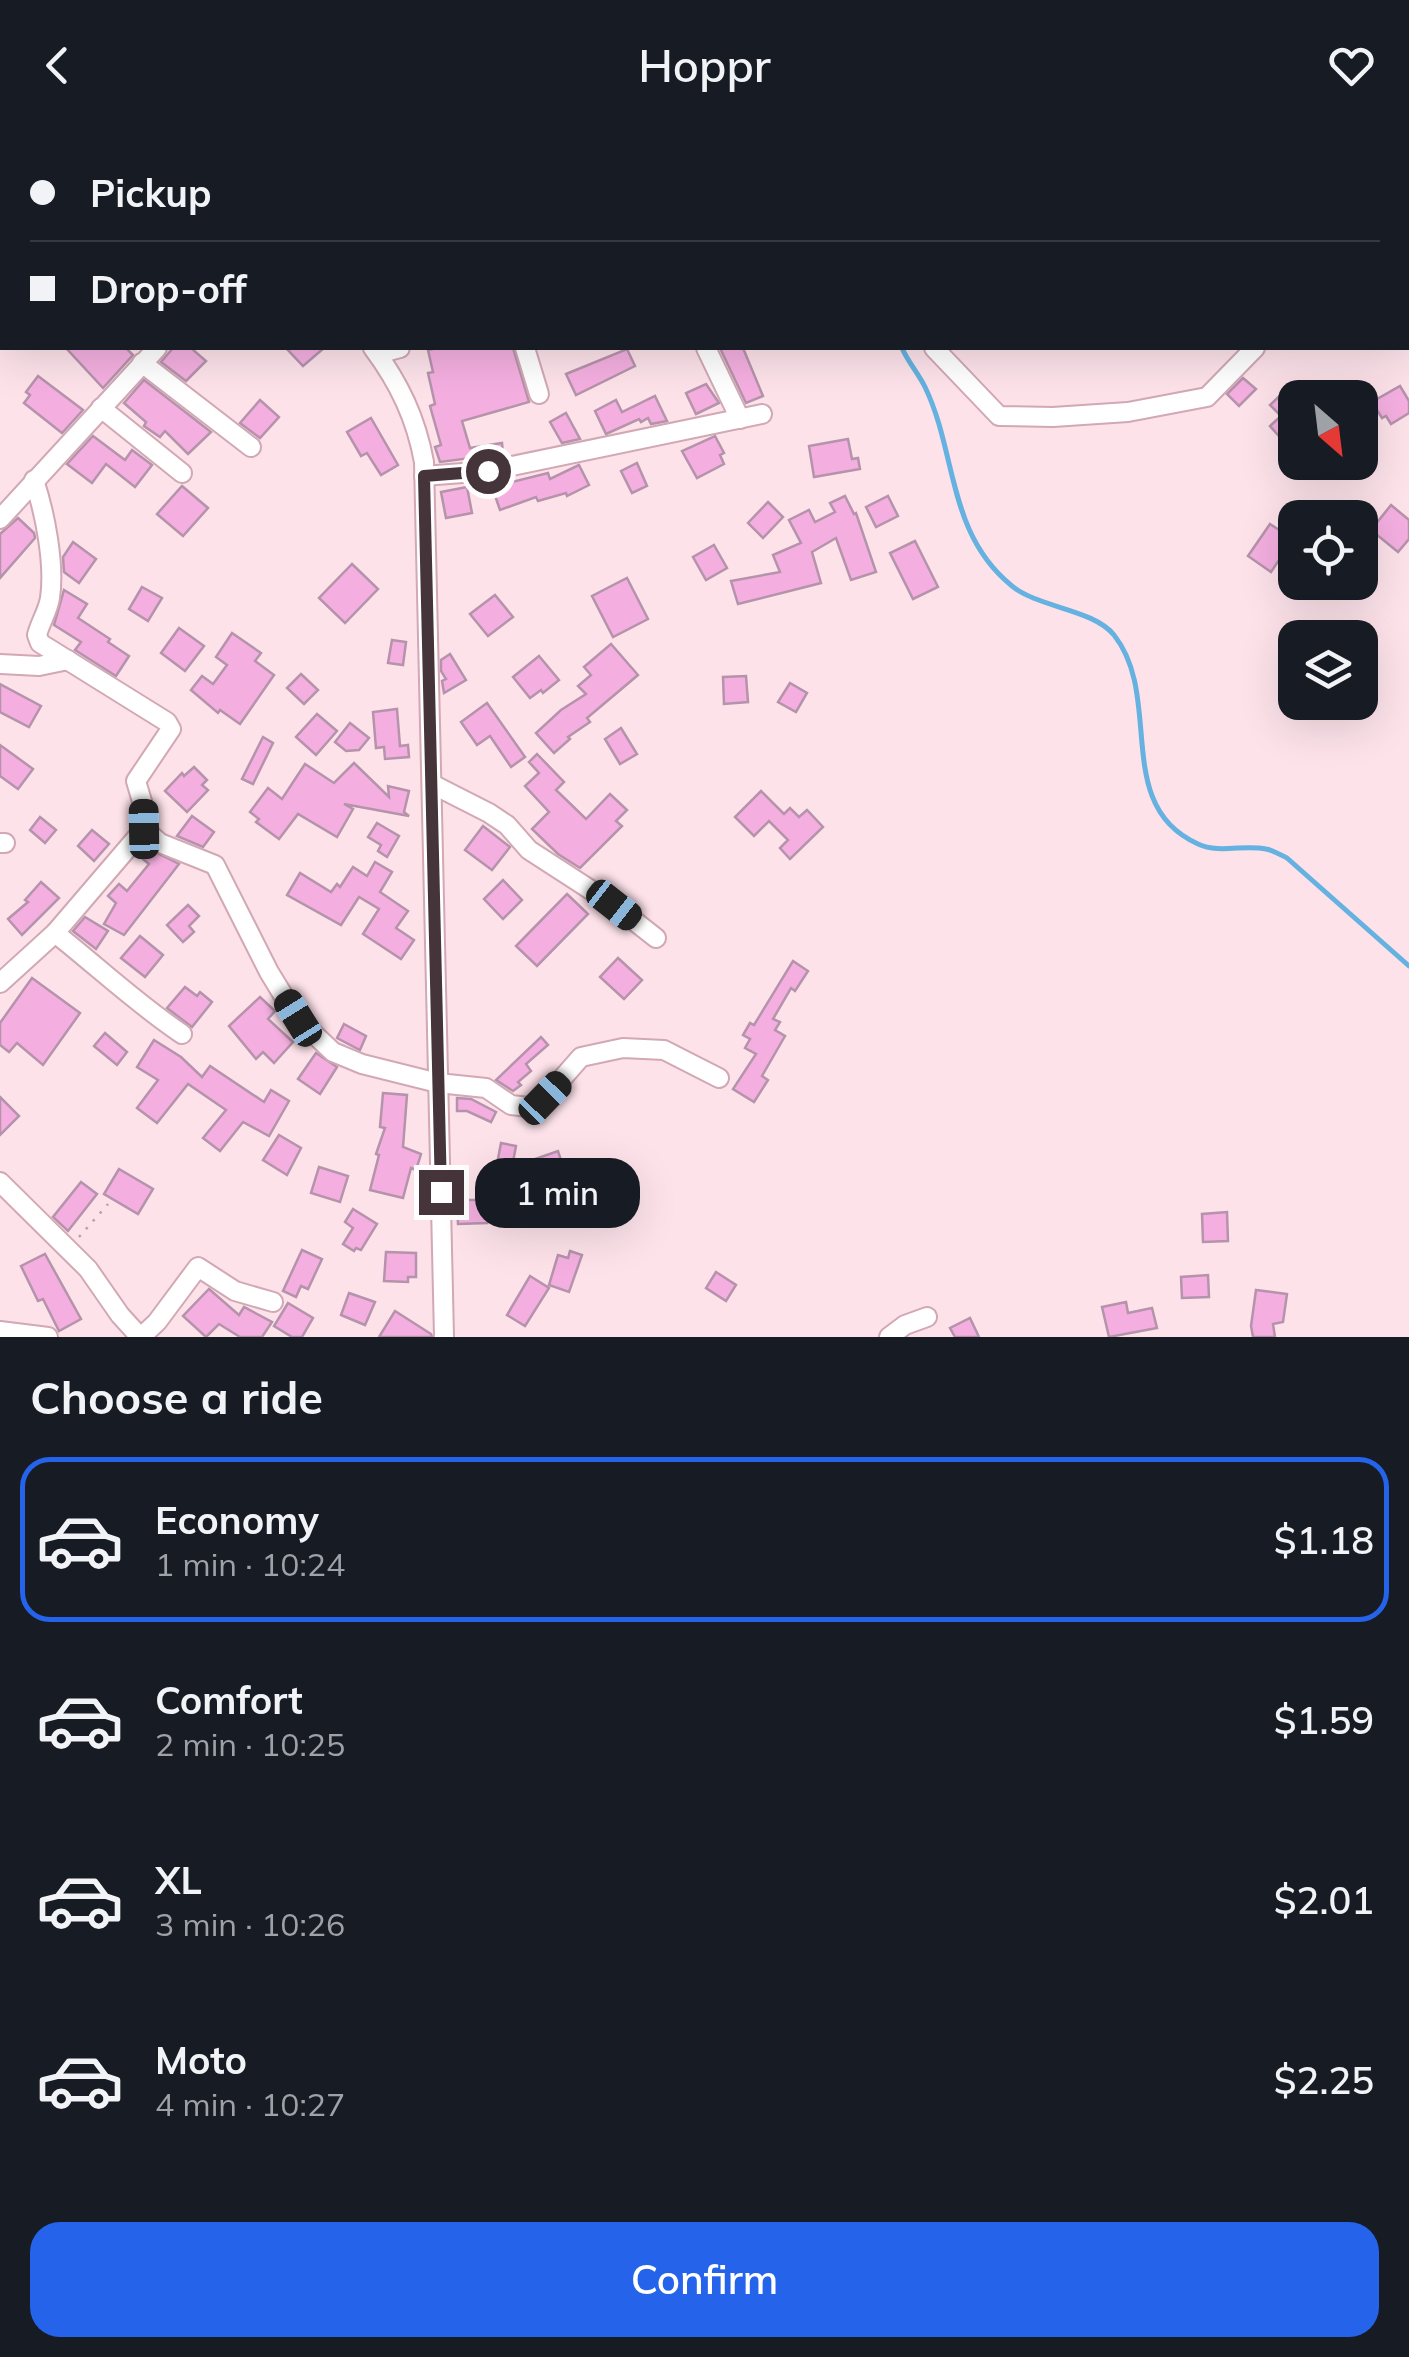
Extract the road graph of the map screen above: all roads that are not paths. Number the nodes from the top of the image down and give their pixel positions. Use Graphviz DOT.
graph roads {
  1 [pos="155,350"];
  2 [pos="526,350"];
  3 [pos="707,350"];
  4 [pos="936,350"];
  5 [pos="1253,350"];
  6 [pos="375,351"];
  7 [pos="142,363"];
  8 [pos="540,394"];
  9 [pos="101,408"];
  10 [pos="762,414"];
  11 [pos="740,419"];
  12 [pos="251,447"];
  13 [pos="182,473"];
  14 [pos="424,476"];
  15 [pos="34,480"];
  16 [pos="0,519"];
  17 [pos="68,660"];
  18 [pos="0,664"];
  19 [pos="432,784"];
  20 [pos="144,829"];
  21 [pos="56,933"];
  22 [pos="656,938"];
  23 [pos="0,983"];
  24 [pos="182,1034"];
  25 [pos="720,1078"];
  26 [pos="438,1083"];
  27 [pos="0,1182"];
  28 [pos="272,1302"];
  29 [pos="927,1317"];
  30 [pos="0,1331"];
  31 [pos="48,1337"];
  32 [pos="141,1337"];
  33 [pos="444,1337"];
  34 [pos="890,1337"];
  1 -- 7 [label="street"];
  2 -- 8 [label="street"];
  3 -- 11 [label="street"];
  4 -- 5 [label="street"];
  6 -- 14 [label="street"];
  7 -- 9 [label="street"];
  7 -- 12 [label="street"];
  9 -- 13 [label="street"];
  9 -- 15 [label="street"];
  10 -- 11 [label="street"];
  11 -- 14 [label="street"];
  14 -- 19 [label="street"];
  15 -- 16 [label="street"];
  15 -- 17 [label="street"];
  17 -- 18 [label="street"];
  17 -- 20 [label="street"];
  19 -- 22 [label="street"];
  19 -- 26 [label="street"];
  20 -- 21 [label="street"];
  20 -- 26 [label="street"];
  21 -- 23 [label="street"];
  21 -- 24 [label="street"];
  25 -- 26 [label="street"];
  26 -- 33 [label="street"];
  27 -- 32 [label="street"];
  28 -- 32 [label="street"];
  29 -- 34 [label="street"];
  30 -- 31 [label="street"];
}
